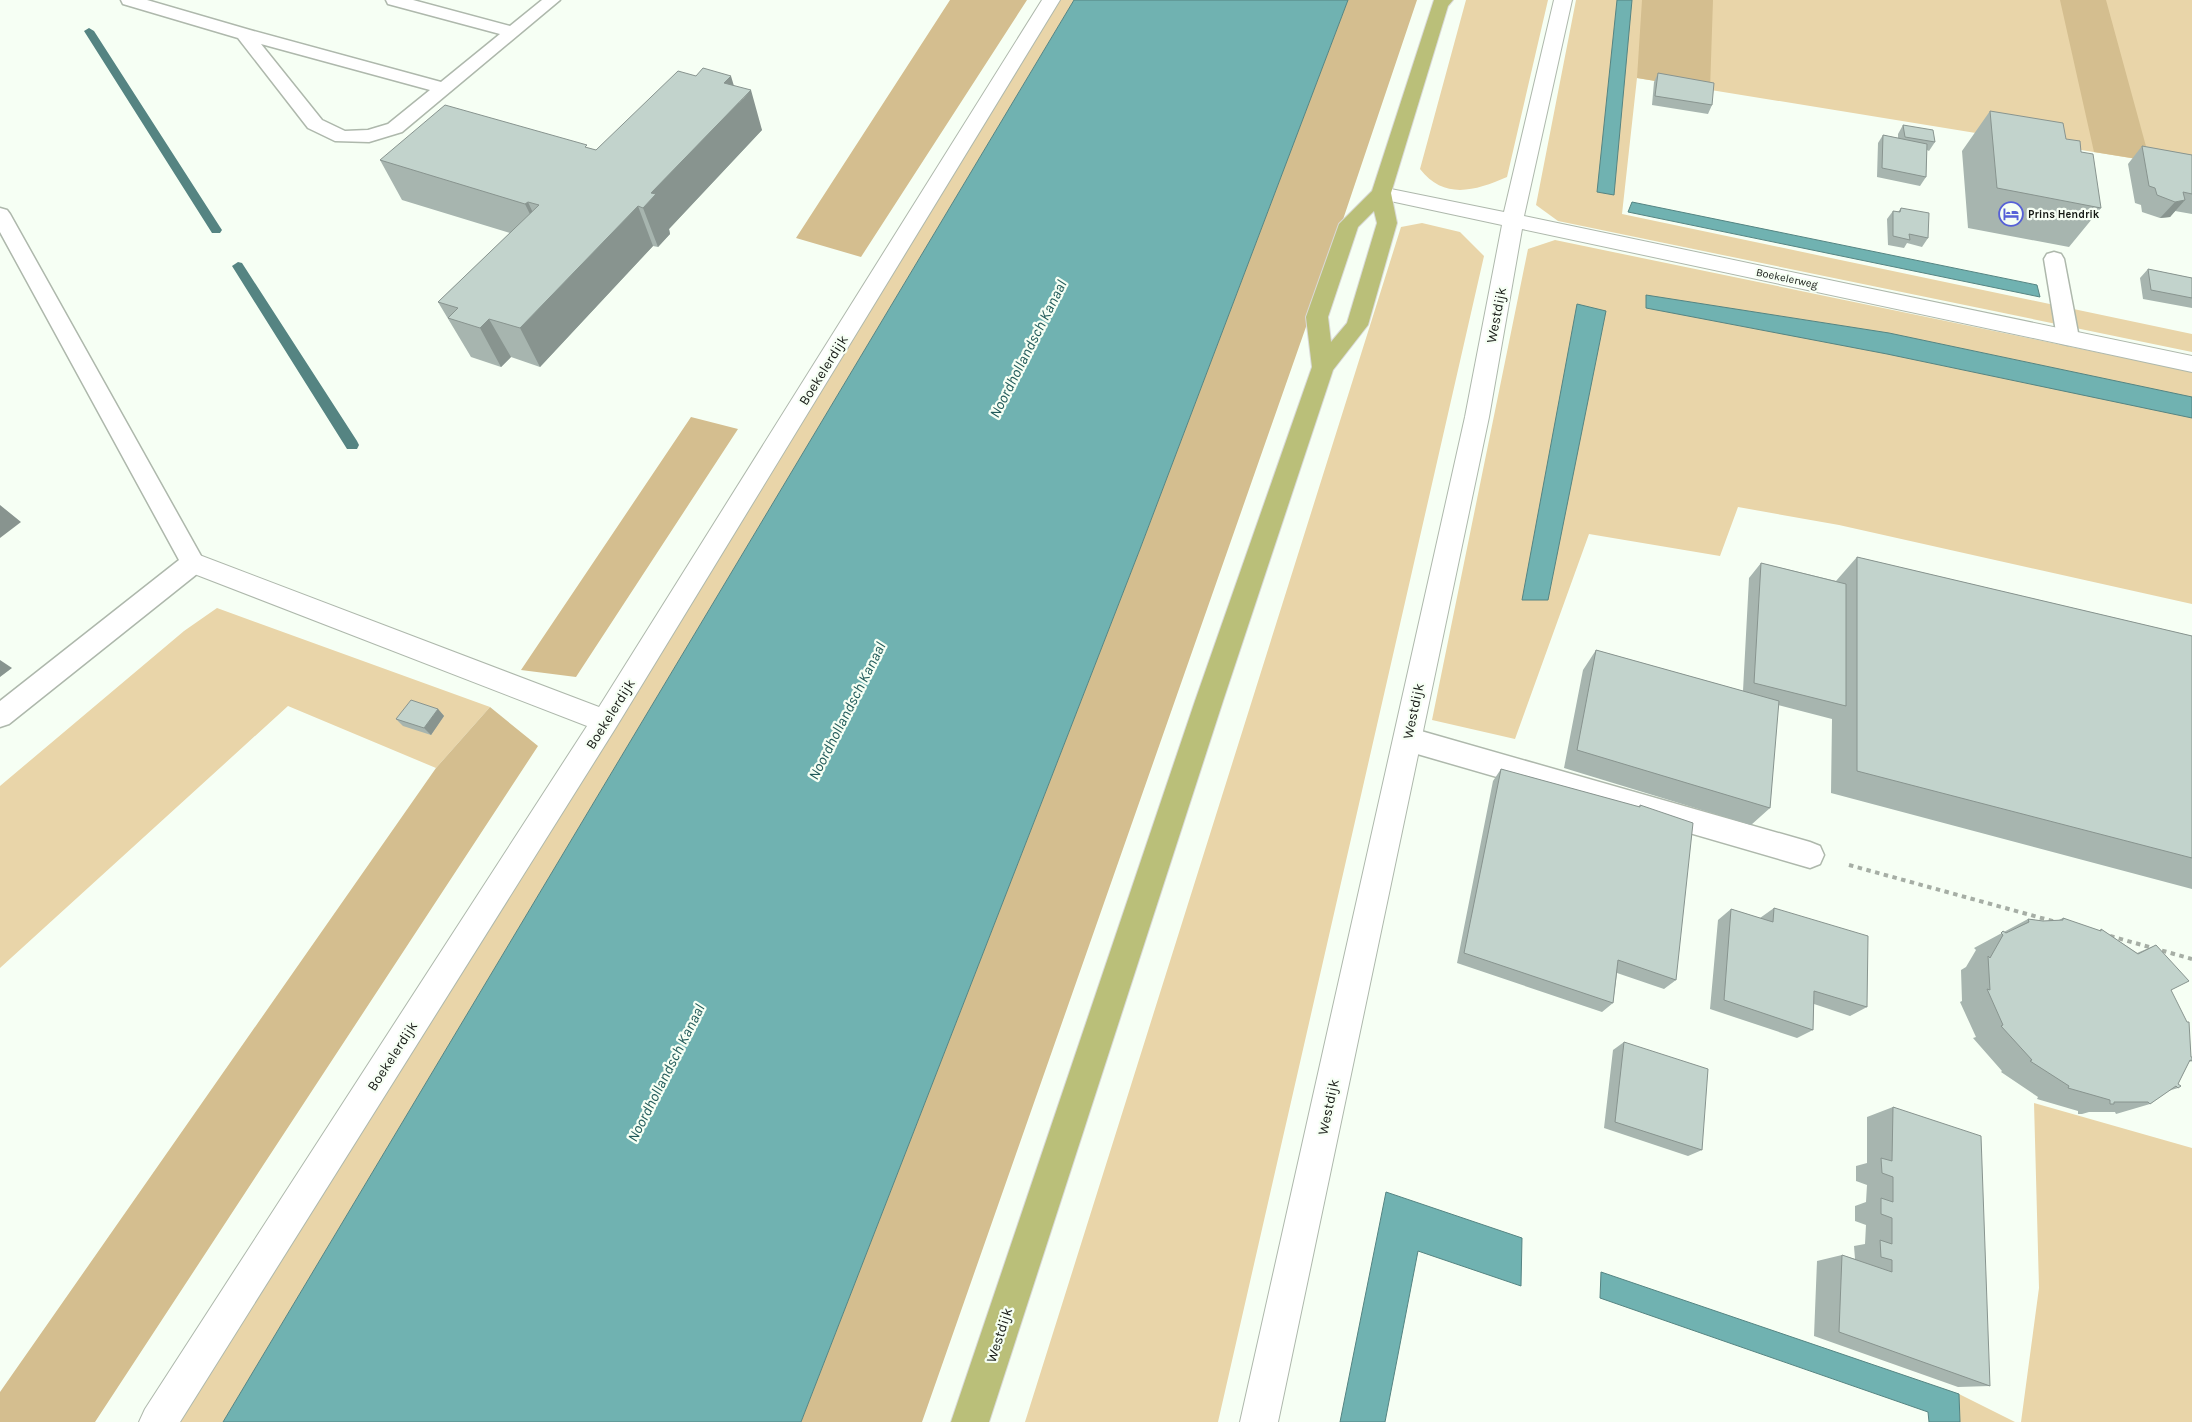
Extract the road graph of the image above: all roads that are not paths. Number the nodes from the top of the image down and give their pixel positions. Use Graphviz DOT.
graph roads {
  1 [pos="129,0"];
  2 [pos="394,0"];
  3 [pos="552,0"];
  4 [pos="1051,0"];
  5 [pos="1563,0"];
  6 [pos="1441,1"];
  7 [pos="512,32"];
  8 [pos="244,34"];
  9 [pos="443,88"];
  10 [pos="1381,193"];
  11 [pos="0,214"];
  12 [pos="1513,220"];
  13 [pos="2054,259"];
  14 [pos="2068,338"];
  15 [pos="2192,364"];
  16 [pos="1323,367"];
  17 [pos="193,563"];
  18 [pos="0,716"];
  19 [pos="605,721"];
  20 [pos="1407,740"];
  21 [pos="1810,855"];
  22 [pos="158,1422"];
  23 [pos="970,1422"];
  24 [pos="1259,1422"];
  1 -- 8 [label="lane"];
  2 -- 7 [label="lane"];
  3 -- 7 [label="lane"];
  4 -- 19 [label="street, Boekelerdijk"];
  5 -- 12 [label="street, Westdijk"];
  6 -- 10 [label="main road, Westdijk"];
  7 -- 9 [label="lane"];
  8 -- 9 [label="lane"];
  8 -- 9 [label="lane"];
  10 -- 12 [label="street, Boekelerweg"];
  10 -- 16 [label="main road, Westdijk"];
  10 -- 16 [label="main road, Westdijk"];
  11 -- 17 [label="lane"];
  12 -- 14 [label="street, Boekelerweg"];
  12 -- 20 [label="street, Westdijk"];
  13 -- 14 [label="lane"];
  14 -- 15 [label="street, Boekelerweg"];
  16 -- 23 [label="main road, Westdijk"];
  17 -- 18 [label="lane"];
  17 -- 19 [label="street"];
  19 -- 22 [label="street, Boekelerdijk"];
  20 -- 21 [label="lane"];
  20 -- 24 [label="street, Westdijk"];
}
